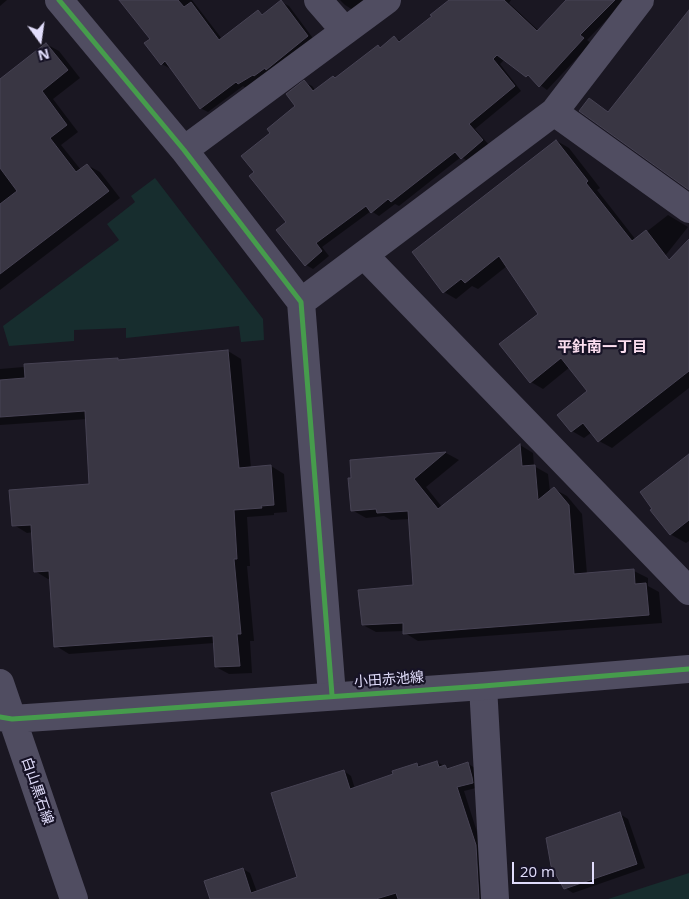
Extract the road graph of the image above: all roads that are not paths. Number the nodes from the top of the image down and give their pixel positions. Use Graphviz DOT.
graph roads {
  1 [pos="59,0"];
  2 [pos="318,0"];
  3 [pos="387,0"];
  4 [pos="640,0"];
  5 [pos="345,31"];
  6 [pos="554,112"];
  7 [pos="184,150"];
  8 [pos="689,209"];
  9 [pos="364,256"];
  10 [pos="301,302"];
  11 [pos="689,591"];
  12 [pos="689,669"];
  13 [pos="0,684"];
  14 [pos="483,686"];
  15 [pos="332,695"];
  16 [pos="6,718"];
  17 [pos="74,899"];
  18 [pos="495,899"];
  1 -- 7 [label="street"];
  2 -- 5 [label="street"];
  3 -- 5 [label="street"];
  4 -- 6 [label="street"];
  5 -- 7 [label="street"];
  6 -- 8 [label="street"];
  6 -- 9 [label="street"];
  7 -- 10 [label="street"];
  9 -- 10 [label="street"];
  9 -- 11 [label="street"];
  10 -- 15 [label="street"];
  12 -- 14 [label="street, 小田赤池線"];
  13 -- 16 [label="street, 白山黒石線"];
  14 -- 15 [label="street, 小田赤池線"];
  14 -- 18 [label="street"];
  15 -- 16 [label="street, 小田赤池線"];
  16 -- 17 [label="street, 白山黒石線"];
}
